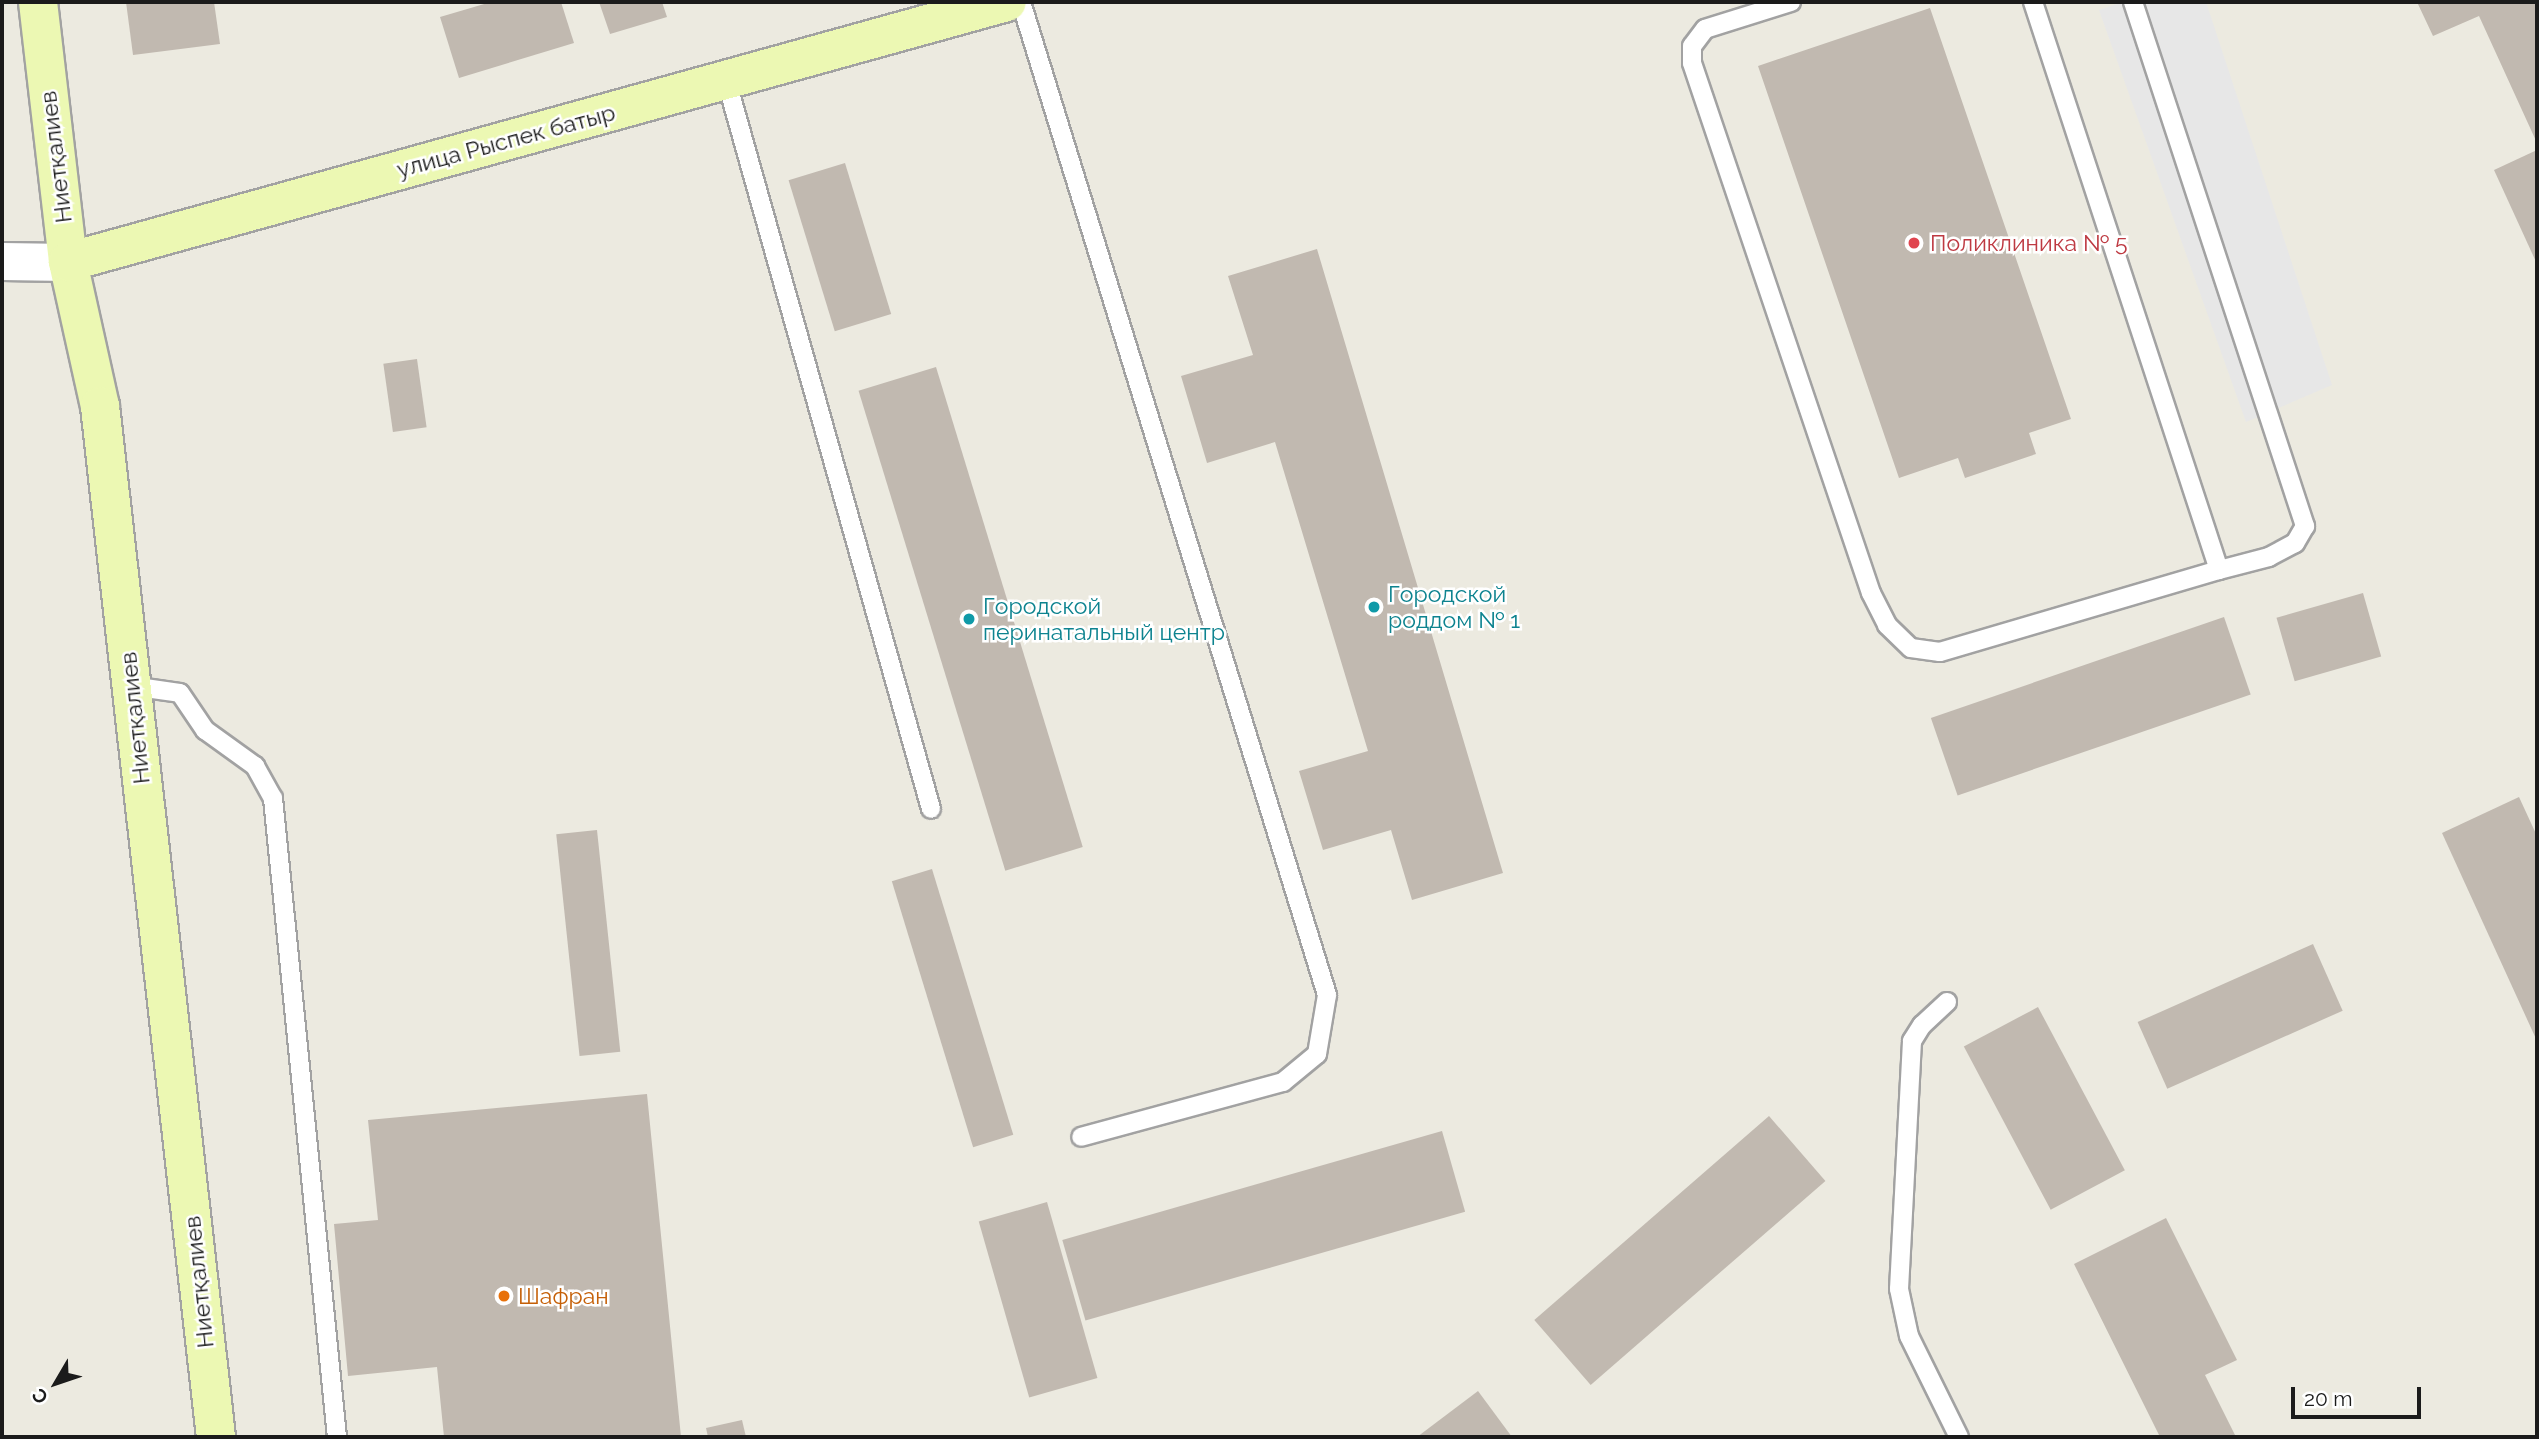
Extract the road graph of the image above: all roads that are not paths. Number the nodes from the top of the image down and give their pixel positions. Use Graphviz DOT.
graph roads {
  1 [pos="38,2"];
  2 [pos="1007,2"];
  3 [pos="1021,2"];
  4 [pos="1791,2"];
  5 [pos="2033,2"];
  6 [pos="2133,2"];
  7 [pos="726,79"];
  8 [pos="2,261"];
  9 [pos="68,262"];
  10 [pos="2219,570"];
  11 [pos="131,686"];
  12 [pos="931,809"];
  13 [pos="1947,1002"];
  14 [pos="1081,1137"];
  15 [pos="216,1437"];
  16 [pos="337,1437"];
  17 [pos="1959,1437"];
  1 -- 9 [label="street, Ниетқалиев"];
  2 -- 7 [label="street, улица Рыспек батыр"];
  3 -- 14 [label="lane"];
  4 -- 10 [label="lane"];
  5 -- 10 [label="lane"];
  6 -- 10 [label="lane"];
  7 -- 9 [label="street, улица Рыспек батыр"];
  7 -- 12 [label="lane"];
  8 -- 9 [label="street, улица Рыспек батыр"];
  9 -- 11 [label="street, Ниетқалиев"];
  11 -- 15 [label="street, Ниетқалиев"];
  11 -- 16 [label="lane"];
  13 -- 17 [label="lane"];
}
